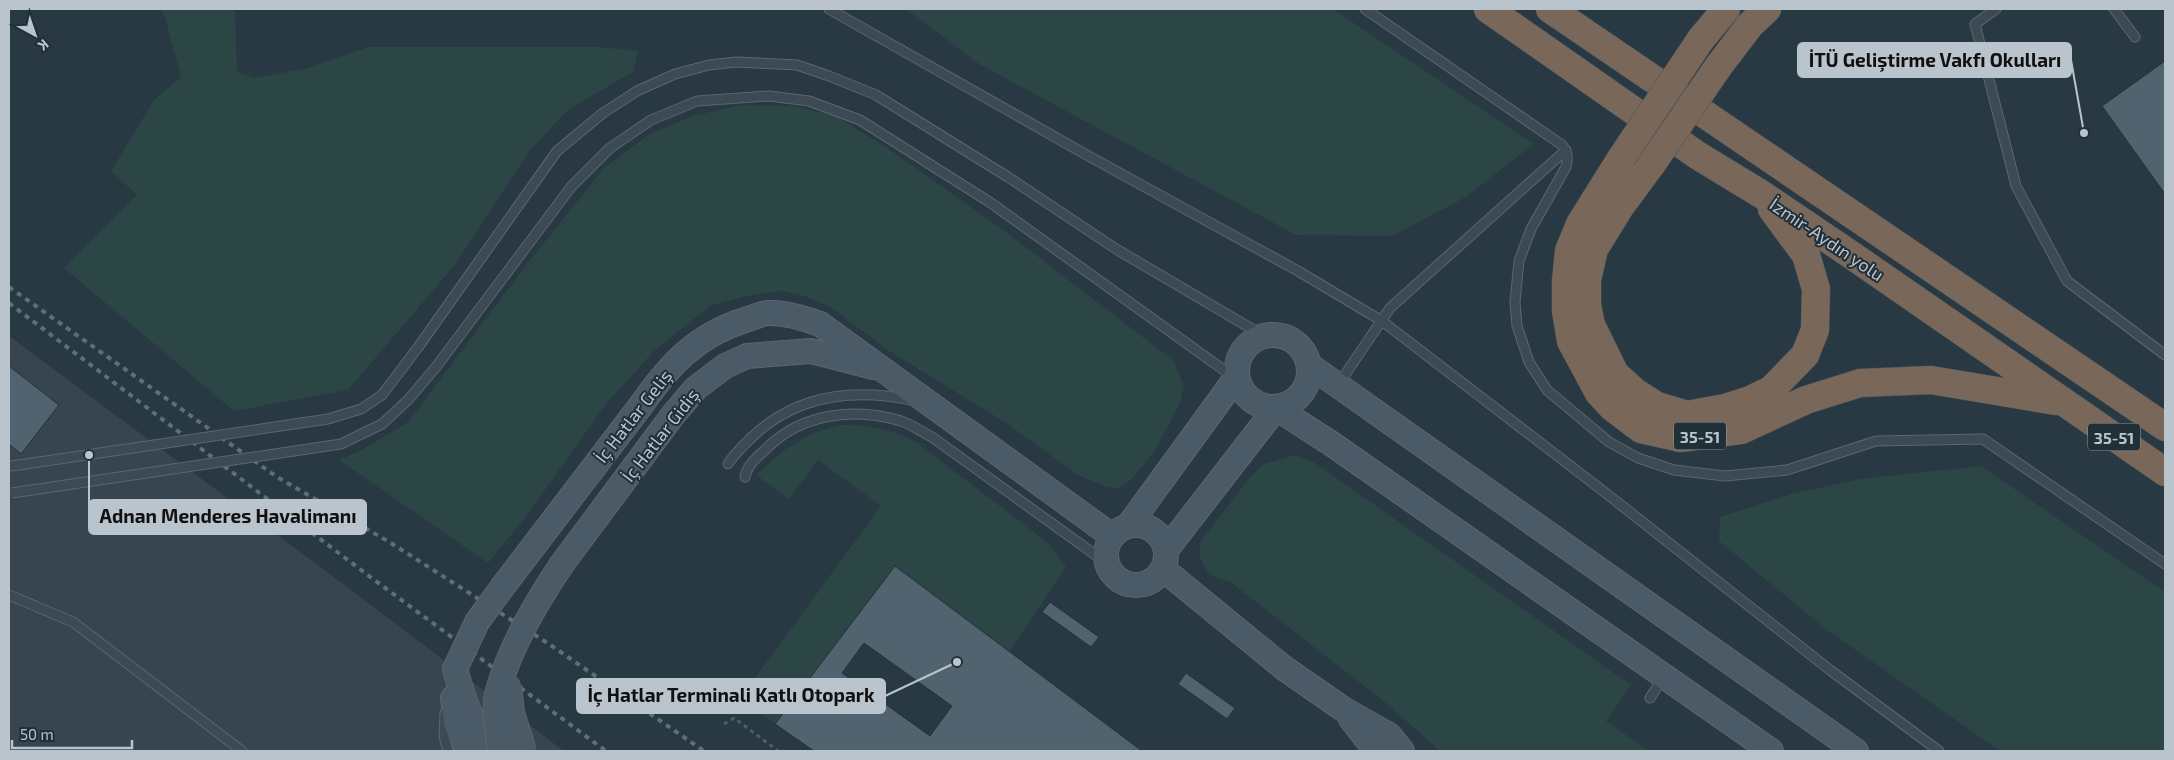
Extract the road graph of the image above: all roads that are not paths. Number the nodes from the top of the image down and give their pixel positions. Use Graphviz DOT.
graph roads {
  1 [pos="829,9"];
  2 [pos="1365,9"];
  3 [pos="1488,9"];
  4 [pos="1550,9"];
  5 [pos="1726,9"];
  6 [pos="1767,9"];
  7 [pos="1996,9"];
  8 [pos="2114,9"];
  9 [pos="2135,37"];
  10 [pos="1566,150"];
  11 [pos="1761,194"];
  12 [pos="1382,322"];
  13 [pos="1264,336"];
  14 [pos="2165,355"];
  15 [pos="1309,365"];
  16 [pos="887,370"];
  17 [pos="1236,378"];
  18 [pos="1338,385"];
  19 [pos="2063,402"];
  20 [pos="1276,408"];
  21 [pos="951,418"];
  22 [pos="2165,427"];
  23 [pos="728,464"];
  24 [pos="9,466"];
  25 [pos="2165,472"];
  26 [pos="745,476"];
  27 [pos="10,494"];
  28 [pos="1121,531"];
  29 [pos="1164,559"];
  30 [pos="1108,564"];
  31 [pos="2165,564"];
  32 [pos="9,596"];
  33 [pos="513,652"];
  34 [pos="455,669"];
  35 [pos="1664,676"];
  36 [pos="1650,698"];
  37 [pos="1343,709"];
  38 [pos="242,751"];
  39 [pos="448,751"];
  40 [pos="468,751"];
  41 [pos="494,751"];
  42 [pos="500,751"];
  43 [pos="524,751"];
  44 [pos="1376,751"];
  45 [pos="1402,751"];
  46 [pos="1771,751"];
  47 [pos="1856,751"];
  48 [pos="1940,751"];
  1 -- 12 [label="lane"];
  2 -- 10 [label="lane"];
  3 -- 11 [label="highway, İzmir-Aydın yolu / 35-51"];
  4 -- 22 [label="highway, İzmir-Aydın yolu / 35-51"];
  5 -- 19 [label="highway, 35-51, bridge"];
  6 -- 11 [label="highway, bridge"];
  7 -- 14 [label="lane"];
  8 -- 9 [label="lane"];
  10 -- 12 [label="lane"];
  10 -- 31 [label="lane"];
  11 -- 19 [label="highway, İzmir-Aydın yolu / 35-51"];
  12 -- 18 [label="lane"];
  12 -- 48 [label="lane"];
  13 -- 15 [label="street"];
  13 -- 17 [label="street"];
  13 -- 24 [label="lane, bridge"];
  15 -- 18 [label="street"];
  15 -- 20 [label="street"];
  16 -- 21 [label="street, İç Hatlar Geliş"];
  16 -- 33 [label="street, İç Hatlar Gidiş, bridge"];
  16 -- 34 [label="street, İç Hatlar Geliş, bridge"];
  17 -- 20 [label="street"];
  17 -- 27 [label="lane, bridge"];
  17 -- 28 [label="street"];
  18 -- 47 [label="street"];
  19 -- 25 [label="highway, İzmir-Aydın yolu / 35-51"];
  20 -- 29 [label="street"];
  20 -- 35 [label="street"];
  21 -- 23 [label="lane"];
  21 -- 28 [label="street, İç Hatlar Geliş"];
  26 -- 30 [label="lane"];
  28 -- 29 [label="street"];
  28 -- 30 [label="street"];
  29 -- 30 [label="street"];
  29 -- 37 [label="street"];
  32 -- 38 [label="lane"];
  33 -- 42 [label="street, İç Hatlar Gidiş, bridge"];
  33 -- 43 [label="street, İç Hatlar Gidiş, bridge"];
  34 -- 39 [label="lane"];
  34 -- 40 [label="street, İç Hatlar Geliş"];
  34 -- 41 [label="street"];
  35 -- 36 [label="lane"];
  35 -- 46 [label="street"];
  37 -- 44 [label="street"];
  37 -- 45 [label="street"];
}
